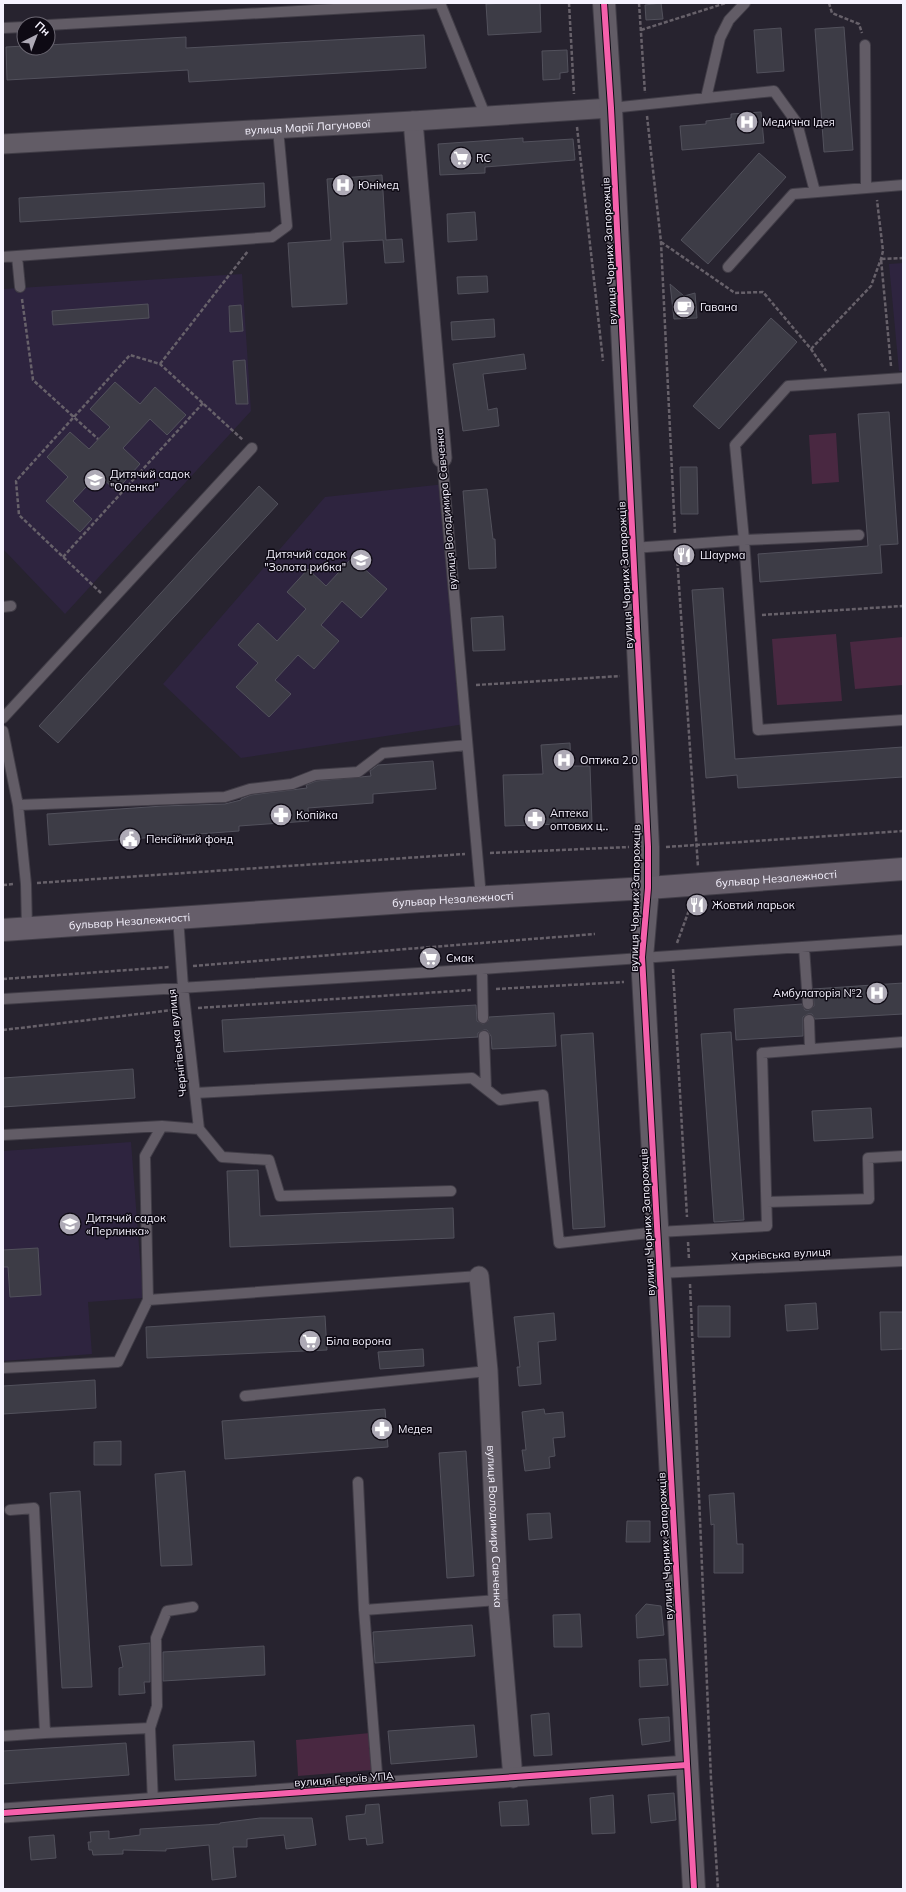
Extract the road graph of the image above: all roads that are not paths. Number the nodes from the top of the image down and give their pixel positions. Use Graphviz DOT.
graph roads {
  1 [pos="440,3"];
  2 [pos="604,3"];
  3 [pos="745,3"];
  4 [pos="56,25"];
  5 [pos="16,27"];
  6 [pos="3,28"];
  7 [pos="865,45"];
  8 [pos="706,98"];
  9 [pos="611,108"];
  10 [pos="486,117"];
  11 [pos="413,121"];
  12 [pos="278,129"];
  13 [pos="3,144"];
  14 [pos="903,185"];
  15 [pos="871,187"];
  16 [pos="815,192"];
  17 [pos="17,256"];
  18 [pos="3,257"];
  19 [pos="728,267"];
  20 [pos="20,287"];
  21 [pos="903,378"];
  22 [pos="252,448"];
  23 [pos="442,458"];
  24 [pos="859,535"];
  25 [pos="744,540"];
  26 [pos="633,548"];
  27 [pos="3,718"];
  28 [pos="903,720"];
  29 [pos="3,731"];
  30 [pos="468,745"];
  31 [pos="18,805"];
  32 [pos="903,869"];
  33 [pos="648,888"];
  34 [pos="481,897"];
  35 [pos="178,917"];
  36 [pos="27,928"];
  37 [pos="3,930"];
  38 [pos="903,940"];
  39 [pos="804,947"];
  40 [pos="642,957"];
  41 [pos="482,969"];
  42 [pos="183,987"];
  43 [pos="3,999"];
  44 [pos="808,1004"];
  45 [pos="484,1018"];
  46 [pos="809,1020"];
  47 [pos="484,1036"];
  48 [pos="903,1042"];
  49 [pos="810,1049"];
  50 [pos="486,1088"];
  51 [pos="195,1093"];
  52 [pos="162,1126"];
  53 [pos="199,1129"];
  54 [pos="3,1135"];
  55 [pos="903,1156"];
  56 [pos="451,1191"];
  57 [pos="767,1202"];
  58 [pos="658,1232"];
  59 [pos="903,1261"];
  60 [pos="660,1273"];
  61 [pos="479,1276"];
  62 [pos="148,1300"];
  63 [pos="3,1368"];
  64 [pos="488,1371"];
  65 [pos="245,1396"];
  66 [pos="358,1482"];
  67 [pos="10,1510"];
  68 [pos="498,1600"];
  69 [pos="193,1607"];
  70 [pos="364,1610"];
  71 [pos="150,1728"];
  72 [pos="45,1733"];
  73 [pos="3,1736"];
  74 [pos="687,1765"];
  75 [pos="513,1778"];
  76 [pos="378,1786"];
  77 [pos="153,1803"];
  78 [pos="3,1813"];
  79 [pos="694,1889"];
  1 -- 4 [label="lane"];
  1 -- 10 [label="lane"];
  2 -- 9 [label="street, вулиця Чорних Запорожців"];
  3 -- 8 [label="lane"];
  5 -- 6 [label="lane"];
  7 -- 15 [label="lane"];
  8 -- 9 [label="lane"];
  8 -- 16 [label="lane"];
  9 -- 10 [label="street, вулиця Марії Лагунової"];
  9 -- 26 [label="street, вулиця Чорних Запорожців"];
  10 -- 11 [label="street, вулиця Марії Лагунової"];
  11 -- 12 [label="street, вулиця Марії Лагунової"];
  11 -- 23 [label="street, вулиця Володимира Савченка"];
  12 -- 13 [label="street, вулиця Марії Лагунової"];
  12 -- 17 [label="lane"];
  14 -- 15 [label="lane"];
  15 -- 16 [label="lane"];
  16 -- 19 [label="lane"];
  17 -- 18 [label="lane"];
  17 -- 20 [label="lane"];
  21 -- 25 [label="lane"];
  22 -- 27 [label="lane"];
  23 -- 30 [label="lane, вулиця Володимира Савченка"];
  24 -- 25 [label="lane"];
  25 -- 26 [label="lane"];
  25 -- 28 [label="lane"];
  26 -- 33 [label="street, вулиця Чорних Запорожців"];
  29 -- 31 [label="lane"];
  30 -- 31 [label="lane"];
  30 -- 34 [label="lane, вулиця Володимира Савченка"];
  31 -- 36 [label="lane"];
  32 -- 33 [label="main road, бульвар Незалежності"];
  33 -- 34 [label="main road, бульвар Незалежності"];
  33 -- 40 [label="street, вулиця Чорних Запорожців"];
  34 -- 35 [label="main road, бульвар Незалежності"];
  35 -- 36 [label="main road, бульвар Незалежності"];
  35 -- 42 [label="lane, Чернігівська вулиця"];
  36 -- 37 [label="main road, бульвар Незалежності"];
  38 -- 39 [label="lane"];
  39 -- 40 [label="lane"];
  39 -- 44 [label="lane"];
  40 -- 41 [label="lane"];
  40 -- 58 [label="street, вулиця Чорних Запорожців"];
  41 -- 42 [label="lane"];
  41 -- 45 [label="lane"];
  42 -- 43 [label="lane"];
  42 -- 51 [label="lane, Чернігівська вулиця"];
  46 -- 49 [label="lane"];
  47 -- 50 [label="lane"];
  48 -- 49 [label="lane"];
  49 -- 57 [label="lane"];
  50 -- 51 [label="lane"];
  50 -- 58 [label="lane"];
  51 -- 53 [label="lane, Чернігівська вулиця"];
  52 -- 53 [label="lane"];
  52 -- 54 [label="lane"];
  52 -- 62 [label="lane"];
  53 -- 56 [label="lane"];
  55 -- 57 [label="lane"];
  57 -- 58 [label="lane"];
  58 -- 60 [label="street, вулиця Чорних Запорожців"];
  59 -- 60 [label="lane, Харківська вулиця"];
  60 -- 74 [label="street, вулиця Чорних Запорожців"];
  61 -- 62 [label="lane"];
  61 -- 64 [label="street, вулиця Володимира Савченка"];
  62 -- 63 [label="lane"];
  64 -- 65 [label="lane"];
  64 -- 68 [label="street, вулиця Володимира Савченка"];
  66 -- 70 [label="lane"];
  67 -- 72 [label="lane"];
  68 -- 70 [label="lane"];
  68 -- 75 [label="street, вулиця Володимира Савченка"];
  69 -- 71 [label="lane"];
  70 -- 76 [label="lane"];
  71 -- 72 [label="lane"];
  71 -- 77 [label="lane"];
  72 -- 73 [label="lane"];
  74 -- 75 [label="street, вулиця Героїв УПА"];
  74 -- 79 [label="street, вулиця Чорних Запорожців"];
  75 -- 76 [label="street, вулиця Героїв УПА"];
  76 -- 77 [label="street, вулиця Героїв УПА"];
  77 -- 78 [label="street, вулиця Героїв УПА"];
}
